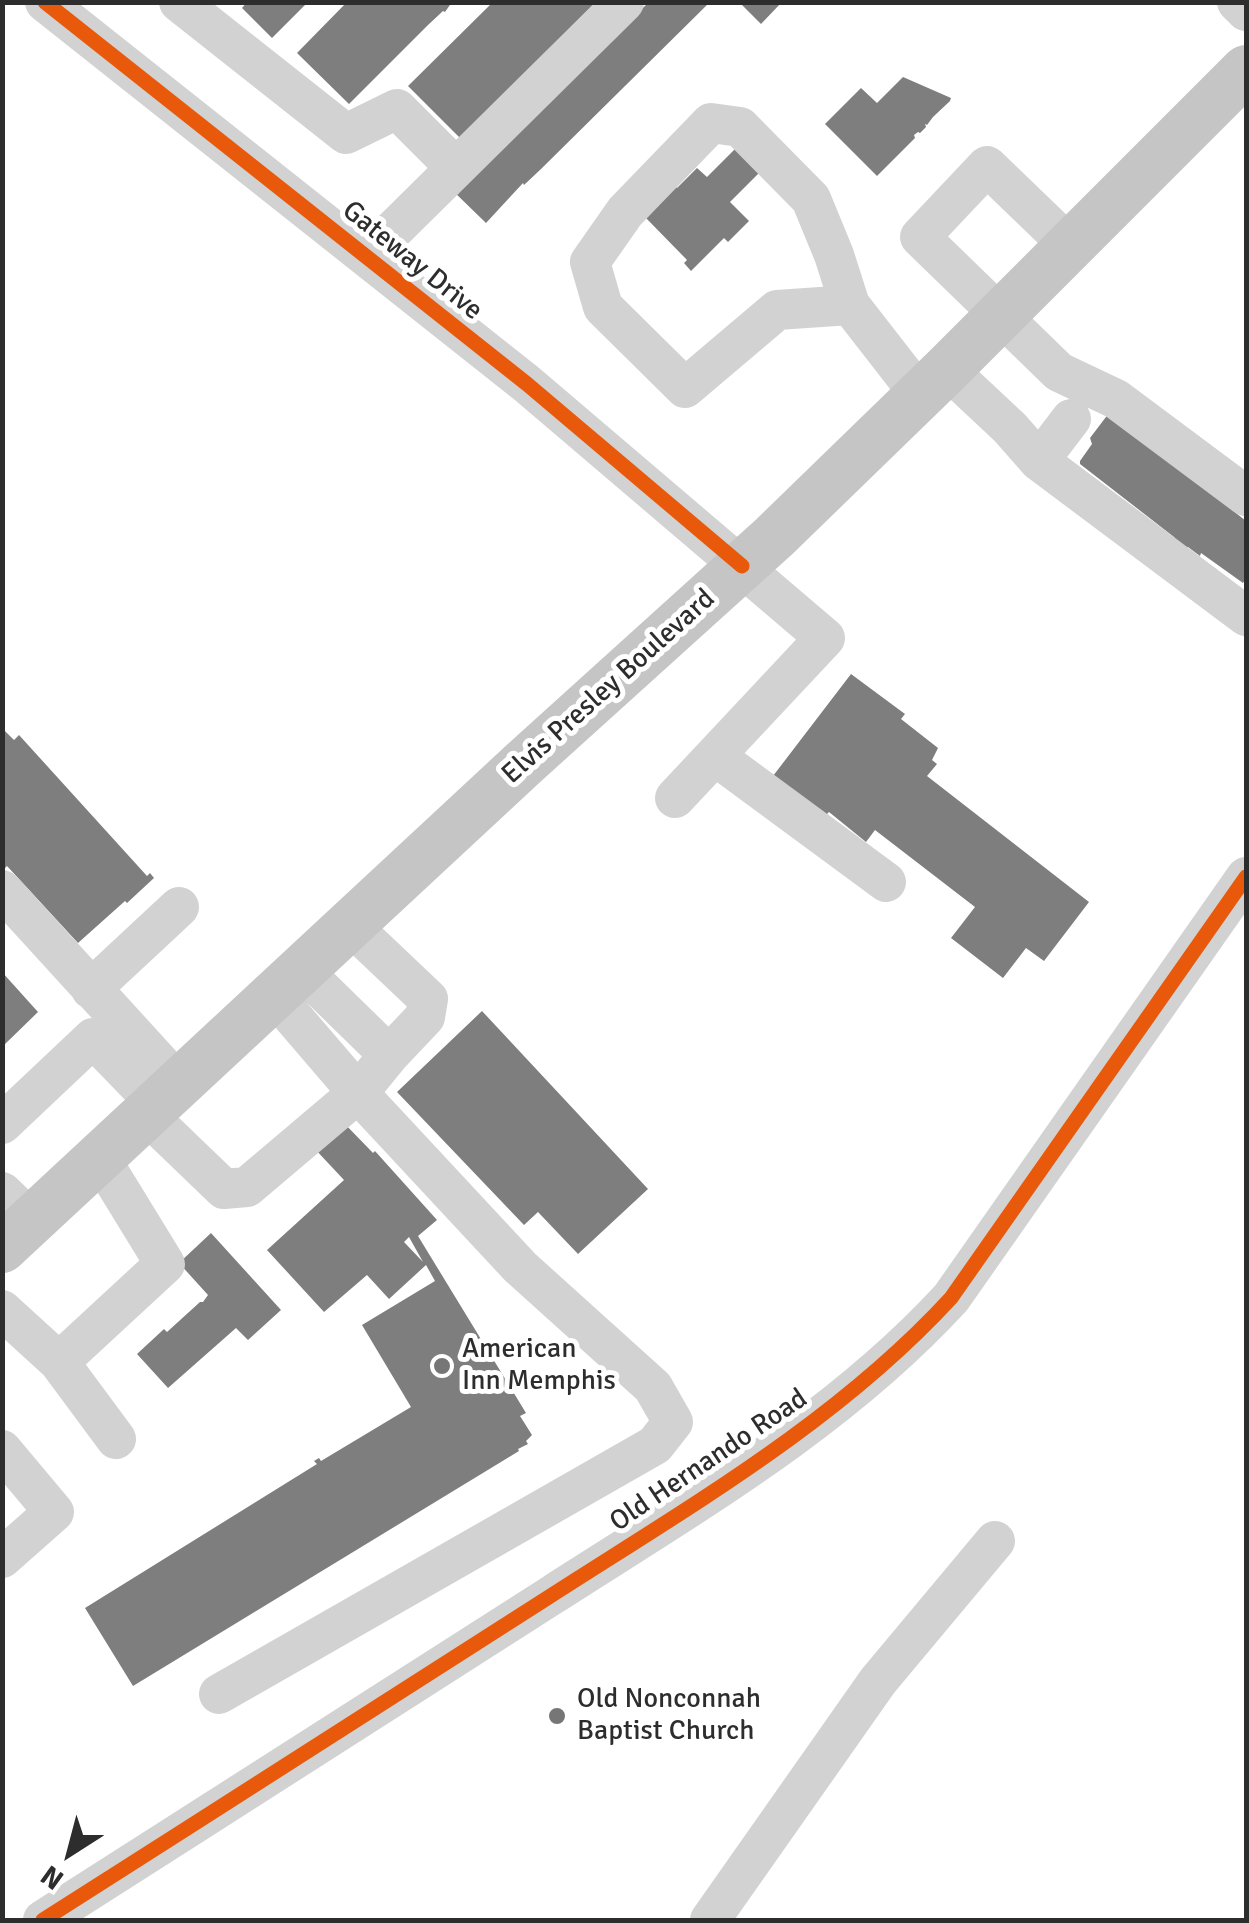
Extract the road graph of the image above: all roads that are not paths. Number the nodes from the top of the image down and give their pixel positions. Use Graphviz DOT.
graph roads {
  1 [pos="46,2"];
  2 [pos="180,2"];
  3 [pos="624,2"];
  4 [pos="1237,2"];
  5 [pos="1246,11"];
  6 [pos="1246,70"];
  7 [pos="455,167"];
  8 [pos="1070,246"];
  9 [pos="367,256"];
  10 [pos="850,305"];
  11 [pos="1000,315"];
  12 [pos="934,382"];
  13 [pos="1071,419"];
  14 [pos="1039,460"];
  15 [pos="1246,496"];
  16 [pos="742,566"];
  17 [pos="1246,616"];
  18 [pos="715,756"];
  19 [pos="675,798"];
  20 [pos="1246,877"];
  21 [pos="886,882"];
  22 [pos="2,890"];
  23 [pos="178,907"];
  24 [pos="350,925"];
  25 [pos="288,982"];
  26 [pos="91,990"];
  27 [pos="389,1055"];
  28 [pos="358,1093"];
  29 [pos="161,1101"];
  30 [pos="2,1124"];
  31 [pos="100,1158"];
  32 [pos="12,1220"];
  33 [pos="2,1310"];
  34 [pos="59,1362"];
  35 [pos="116,1439"];
  36 [pos="2,1450"];
  37 [pos="995,1541"];
  38 [pos="2,1558"];
  39 [pos="220,1694"];
  40 [pos="43,1920"];
  41 [pos="710,1920"];
  1 -- 9 [label="street, Gateway Drive"];
  2 -- 7 [label="street"];
  3 -- 7 [label="street"];
  4 -- 5 [label="street"];
  6 -- 8 [label="main road, Elvis Presley Boulevard"];
  7 -- 9 [label="street"];
  8 -- 11 [label="main road, Elvis Presley Boulevard"];
  8 -- 11 [label="street"];
  9 -- 16 [label="street, Gateway Drive"];
  10 -- 10 [label="street"];
  10 -- 12 [label="street"];
  11 -- 12 [label="main road, Elvis Presley Boulevard"];
  11 -- 15 [label="street"];
  12 -- 14 [label="street"];
  12 -- 16 [label="main road, Elvis Presley Boulevard"];
  13 -- 14 [label="street"];
  14 -- 17 [label="street"];
  16 -- 18 [label="street, Gateway Drive"];
  16 -- 24 [label="main road, Elvis Presley Boulevard"];
  18 -- 19 [label="street"];
  18 -- 21 [label="street"];
  20 -- 40 [label="street, Old Hernando Road"];
  22 -- 26 [label="street"];
  23 -- 26 [label="street"];
  24 -- 25 [label="main road, Elvis Presley Boulevard"];
  24 -- 27 [label="street"];
  25 -- 27 [label="street"];
  25 -- 28 [label="street"];
  25 -- 29 [label="main road, Elvis Presley Boulevard"];
  26 -- 29 [label="street"];
  27 -- 28 [label="street"];
  28 -- 29 [label="street"];
  28 -- 39 [label="street"];
  29 -- 30 [label="street"];
  29 -- 31 [label="main road, Elvis Presley Boulevard"];
  31 -- 32 [label="main road, Elvis Presley Boulevard"];
  31 -- 34 [label="street"];
  33 -- 34 [label="street"];
  34 -- 35 [label="street"];
  36 -- 38 [label="street"];
  37 -- 41 [label="street"];
}
